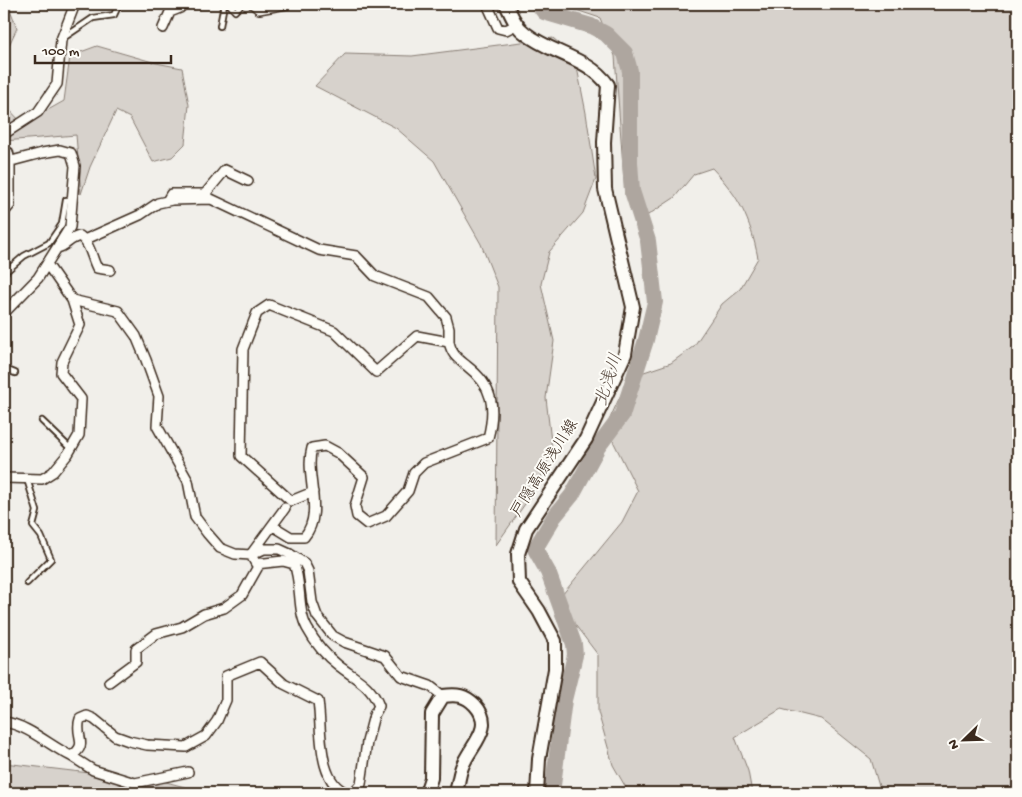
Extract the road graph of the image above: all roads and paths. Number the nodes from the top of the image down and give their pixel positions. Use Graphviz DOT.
graph roads {
  1 [pos="75,4"];
  2 [pos="119,4"];
  3 [pos="183,4"];
  4 [pos="224,4"];
  5 [pos="229,4"];
  6 [pos="242,4"];
  7 [pos="253,4"];
  8 [pos="286,4"];
  9 [pos="487,4"];
  10 [pos="506,4"];
  11 [pos="516,25"];
  12 [pos="220,26"];
  13 [pos="163,28"];
  14 [pos="61,40"];
  15 [pos="4,134"];
  16 [pos="4,151"];
  17 [pos="9,163"];
  18 [pos="248,181"];
  19 [pos="72,200"];
  20 [pos="167,201"];
  21 [pos="4,212"];
  22 [pos="84,240"];
  23 [pos="57,248"];
  24 [pos="47,264"];
  25 [pos="110,270"];
  26 [pos="4,273"];
  27 [pos="72,300"];
  28 [pos="4,313"];
  29 [pos="449,342"];
  30 [pos="4,373"];
  31 [pos="15,373"];
  32 [pos="42,421"];
  33 [pos="71,449"];
  34 [pos="4,478"];
  35 [pos="27,478"];
  36 [pos="313,492"];
  37 [pos="285,508"];
  38 [pos="273,526"];
  39 [pos="251,555"];
  40 [pos="260,563"];
  41 [pos="27,583"];
  42 [pos="109,682"];
  43 [pos="443,696"];
  44 [pos="4,722"];
  45 [pos="72,756"];
  46 [pos="188,772"];
  47 [pos="348,793"];
  48 [pos="353,793"];
  49 [pos="426,793"];
  50 [pos="456,793"];
  51 [pos="538,793"];
  1 -- 14 [label="street"];
  2 -- 14 [label="lane"];
  3 -- 13 [label="street"];
  4 -- 12 [label="lane"];
  5 -- 6 [label="lane"];
  7 -- 8 [label="street"];
  9 -- 11 [label="street"];
  10 -- 11 [label="main road, 戸隠高原浅川線"];
  11 -- 51 [label="main road, 戸隠高原浅川線"];
  14 -- 15 [label="street"];
  16 -- 17 [label="lane"];
  17 -- 19 [label="street"];
  17 -- 21 [label="street"];
  18 -- 20 [label="street"];
  19 -- 23 [label="street"];
  19 -- 26 [label="lane"];
  20 -- 22 [label="street"];
  20 -- 29 [label="street"];
  22 -- 23 [label="street"];
  22 -- 25 [label="street"];
  23 -- 24 [label="street"];
  24 -- 27 [label="street"];
  24 -- 28 [label="street"];
  27 -- 33 [label="street"];
  27 -- 39 [label="street"];
  29 -- 36 [label="street"];
  29 -- 36 [label="street"];
  30 -- 31 [label="lane"];
  32 -- 33 [label="lane"];
  33 -- 35 [label="street"];
  34 -- 35 [label="street"];
  35 -- 41 [label="lane"];
  36 -- 38 [label="street"];
  37 -- 38 [label="street"];
  38 -- 39 [label="street"];
  39 -- 40 [label="street"];
  39 -- 43 [label="street"];
  40 -- 42 [label="street"];
  40 -- 48 [label="street"];
  43 -- 49 [label="main road"];
  43 -- 50 [label="main road"];
  44 -- 45 [label="street"];
  45 -- 46 [label="street"];
  45 -- 47 [label="street"];
}
